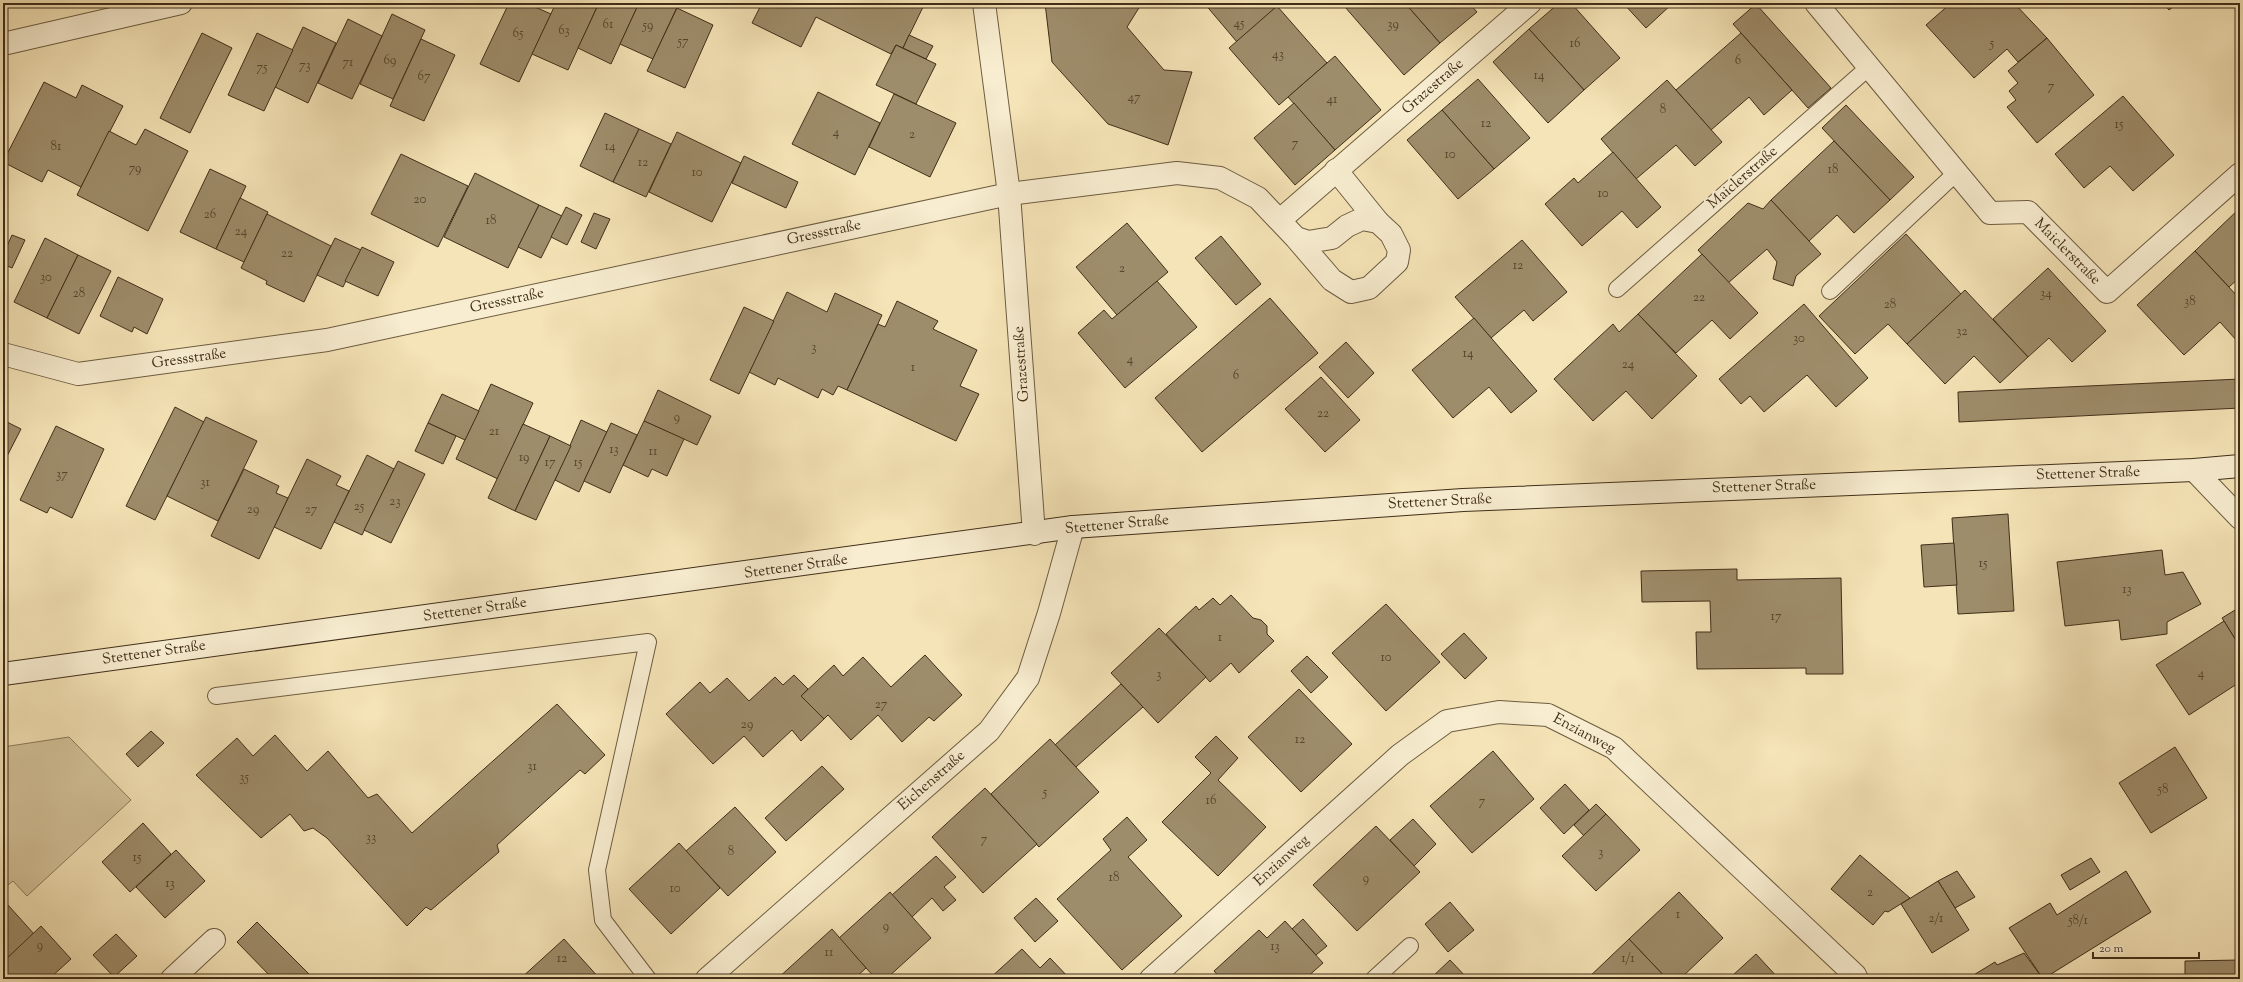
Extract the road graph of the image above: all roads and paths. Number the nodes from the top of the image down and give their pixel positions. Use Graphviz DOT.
graph roads {
  1 [pos="181,3"];
  2 [pos="984,3"];
  3 [pos="1530,3"];
  4 [pos="1816,3"];
  5 [pos="3,44"];
  6 [pos="1869,67"];
  7 [pos="1336,170"];
  8 [pos="1956,174"];
  9 [pos="2240,174"];
  10 [pos="1009,194"];
  11 [pos="1280,220"];
  12 [pos="1378,222"];
  13 [pos="1296,238"];
  14 [pos="1617,290"];
  15 [pos="1830,291"];
  16 [pos="3,354"];
  17 [pos="2240,466"];
  18 [pos="2194,470"];
  19 [pos="2240,518"];
  20 [pos="1073,527"];
  21 [pos="1034,534"];
  22 [pos="3,674"];
  23 [pos="216,696"];
  24 [pos="214,940"];
  25 [pos="1410,946"];
  26 [pos="1154,978"];
  27 [pos="172,979"];
  28 [pos="648,979"];
  29 [pos="707,979"];
  30 [pos="1374,979"];
  31 [pos="1857,979"];
  1 -- 5 [label="street"];
  2 -- 10 [label="street, Grazestraße"];
  3 -- 7 [label="street, Grazestraße"];
  4 -- 6 [label="street, Maiclerstraße"];
  6 -- 8 [label="street, Maiclerstraße"];
  6 -- 14 [label="lane, Maiclerstraße"];
  7 -- 11 [label="street, Grazestraße"];
  7 -- 12 [label="street"];
  8 -- 9 [label="street, Maiclerstraße"];
  8 -- 15 [label="lane"];
  10 -- 11 [label="street"];
  10 -- 16 [label="street, Gressstraße"];
  10 -- 21 [label="street, Grazestraße"];
  11 -- 13 [label="street"];
  12 -- 13 [label="street"];
  12 -- 13 [label="street"];
  17 -- 18 [label="street, Stettener Straße"];
  18 -- 19 [label="street"];
  18 -- 20 [label="street, Stettener Straße"];
  20 -- 21 [label="street, Stettener Straße"];
  20 -- 29 [label="street, Eichenstraße"];
  21 -- 22 [label="street, Stettener Straße"];
  23 -- 28 [label="lane"];
  24 -- 27 [label="street"];
  25 -- 30 [label="lane"];
  26 -- 31 [label="street, Enzianweg"];
}
